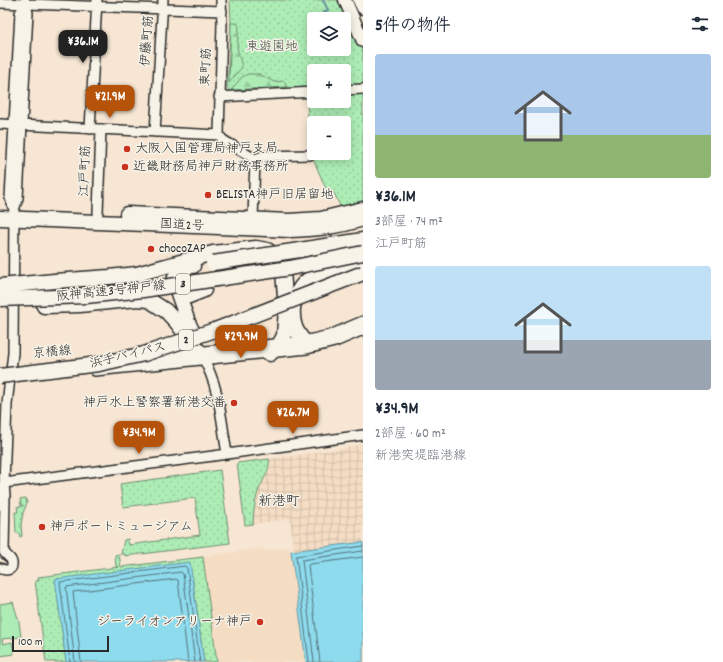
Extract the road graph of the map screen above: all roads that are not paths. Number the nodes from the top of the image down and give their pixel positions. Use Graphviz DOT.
graph roads {
  1 [pos="163,0"];
  2 [pos="221,0"];
  3 [pos="345,0"];
  4 [pos="359,0"];
  5 [pos="25,2"];
  6 [pos="0,3"];
  7 [pos="96,3"];
  8 [pos="363,8"];
  9 [pos="163,10"];
  10 [pos="222,11"];
  11 [pos="363,41"];
  12 [pos="363,89"];
  13 [pos="351,90"];
  14 [pos="307,92"];
  15 [pos="219,97"];
  16 [pos="0,124"];
  17 [pos="18,124"];
  18 [pos="90,129"];
  19 [pos="101,129"];
  20 [pos="155,132"];
  21 [pos="219,135"];
  22 [pos="307,155"];
  23 [pos="255,159"];
  24 [pos="0,209"];
  25 [pos="363,209"];
  26 [pos="98,213"];
  27 [pos="14,214"];
  28 [pos="0,218"];
  29 [pos="253,219"];
  30 [pos="363,219"];
  31 [pos="363,240"];
  32 [pos="363,244"];
  33 [pos="363,252"];
  34 [pos="213,258"];
  35 [pos="363,260"];
  36 [pos="290,268"];
  37 [pos="363,275"];
  38 [pos="363,281"];
  39 [pos="0,286"];
  40 [pos="0,290"];
  41 [pos="189,296"];
  42 [pos="311,296"];
  43 [pos="0,299"];
  44 [pos="0,304"];
  45 [pos="363,321"];
  46 [pos="363,330"];
  47 [pos="288,331"];
  48 [pos="203,356"];
  49 [pos="5,376"];
  50 [pos="363,435"];
  51 [pos="227,454"];
  52 [pos="4,483"];
  53 [pos="0,505"];
  54 [pos="0,568"];
  1 -- 9 [label="street, 伊藤町筋"];
  2 -- 10 [label="street, 東町筋"];
  3 -- 11 [label="main road"];
  4 -- 8 [label="main road"];
  5 -- 6 [label="street"];
  5 -- 7 [label="street"];
  5 -- 17 [label="street, 京橋線"];
  7 -- 9 [label="street"];
  7 -- 18 [label="street, 江戸町筋"];
  9 -- 10 [label="street"];
  9 -- 20 [label="street, 伊藤町筋"];
  10 -- 15 [label="street, 東町筋"];
  12 -- 13 [label="street"];
  14 -- 15 [label="street"];
  15 -- 21 [label="street, 東町筋"];
  16 -- 17 [label="street"];
  17 -- 18 [label="street"];
  17 -- 27 [label="street, 京橋線"];
  18 -- 19 [label="street"];
  19 -- 20 [label="street"];
  19 -- 26 [label="street, 江戸町筋"];
  20 -- 21 [label="street"];
  21 -- 23 [label="street"];
  22 -- 23 [label="street"];
  23 -- 29 [label="street"];
  24 -- 27 [label="highway, 国道2号"];
  25 -- 29 [label="highway, 国道2号"];
  26 -- 27 [label="highway, 国道2号"];
  26 -- 29 [label="highway, 国道2号"];
  27 -- 28 [label="highway, 国道2号"];
  27 -- 30 [label="highway, 国道2号"];
  27 -- 49 [label="street, 京橋線"];
  31 -- 34 [label="highway, 3, bridge"];
  32 -- 40 [label="highway, 阪神高速3号神戸線 / 3"];
  33 -- 36 [label="highway, 阪神高速3号神戸線 / 3, bridge"];
  34 -- 39 [label="highway, 3, bridge"];
  34 -- 47 [label="highway, 3"];
  34 -- 48 [label="highway, 3"];
  35 -- 47 [label="highway"];
  36 -- 41 [label="highway, bridge"];
  36 -- 43 [label="highway, 阪神高速3号神戸線 / 3, bridge"];
  37 -- 42 [label="highway, 浜手バイパス / 2, bridge"];
  37 -- 49 [label="highway, 浜手バイパス / 2, bridge"];
  38 -- 42 [label="street"];
  42 -- 49 [label="highway, 浜手バイパス / 2, bridge"];
  44 -- 48 [label="highway, 3"];
  45 -- 47 [label="street, 京橋線"];
  46 -- 47 [label="street, 京橋線"];
  47 -- 48 [label="street, 京橋線"];
  48 -- 49 [label="street, 京橋線"];
  48 -- 51 [label="street"];
  49 -- 52 [label="street"];
  50 -- 51 [label="street"];
  51 -- 52 [label="street"];
  52 -- 53 [label="street"];
  52 -- 54 [label="street"];
}
